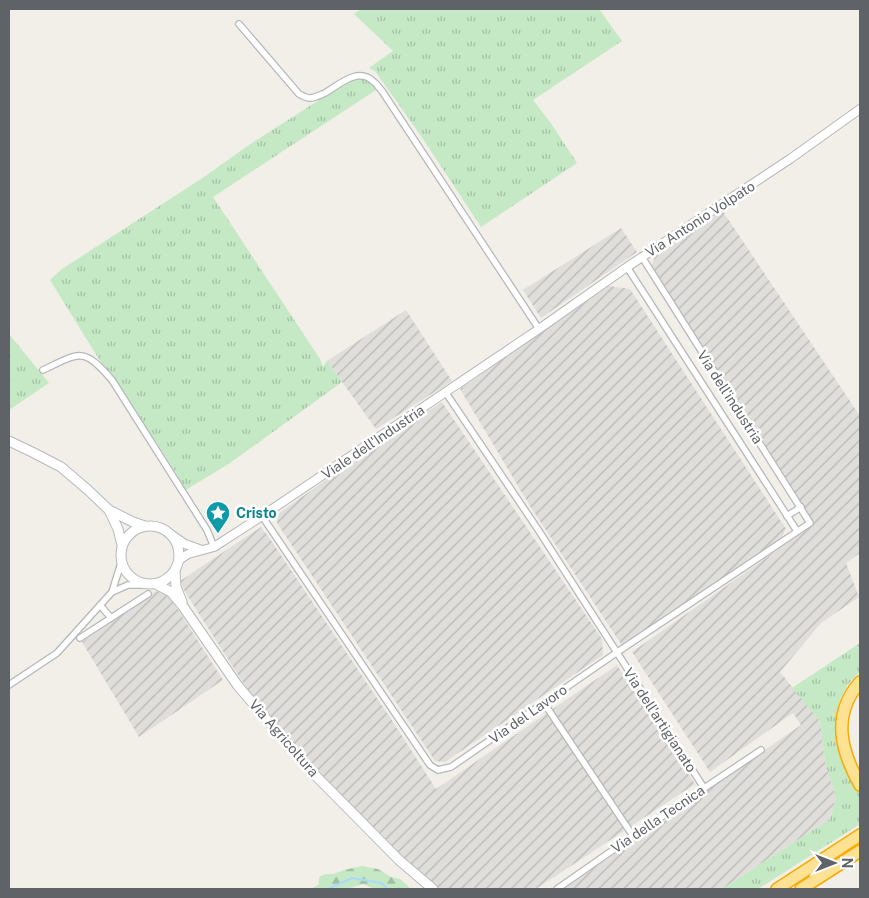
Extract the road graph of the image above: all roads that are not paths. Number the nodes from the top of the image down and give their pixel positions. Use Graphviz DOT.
graph roads {
  1 [pos="239,24"];
  2 [pos="860,109"];
  3 [pos="642,258"];
  4 [pos="627,267"];
  5 [pos="539,329"];
  6 [pos="43,370"];
  7 [pos="446,393"];
  8 [pos="9,441"];
  9 [pos="801,507"];
  10 [pos="109,510"];
  11 [pos="262,516"];
  12 [pos="787,516"];
  13 [pos="145,526"];
  14 [pos="166,531"];
  15 [pos="797,531"];
  16 [pos="122,545"];
  17 [pos="214,548"];
  18 [pos="204,551"];
  19 [pos="179,560"];
  20 [pos="122,563"];
  21 [pos="175,571"];
  22 [pos="156,584"];
  23 [pos="145,585"];
  24 [pos="112,592"];
  25 [pos="148,594"];
  26 [pos="100,605"];
  27 [pos="182,605"];
  28 [pos="111,618"];
  29 [pos="80,638"];
  30 [pos="616,653"];
  31 [pos="860,682"];
  32 [pos="9,685"];
  33 [pos="860,692"];
  34 [pos="544,703"];
  35 [pos="761,750"];
  36 [pos="860,774"];
  37 [pos="860,785"];
  38 [pos="704,788"];
  39 [pos="860,835"];
  40 [pos="633,836"];
  41 [pos="860,851"];
  42 [pos="433,889"];
  43 [pos="557,889"];
  44 [pos="777,889"];
  45 [pos="800,889"];
  1 -- 5 [label="street"];
  2 -- 3 [label="street, Via Antonio Volpato"];
  3 -- 4 [label="street, Via Antonio Volpato"];
  3 -- 9 [label="street, Via dell'industria"];
  4 -- 5 [label="street, Via Antonio Volpato"];
  4 -- 12 [label="street, Via dell'industria"];
  5 -- 7 [label="street, Viale dell'Industria"];
  6 -- 17 [label="street"];
  7 -- 11 [label="street, Viale dell'Industria"];
  7 -- 30 [label="street"];
  8 -- 10 [label="main road"];
  9 -- 12 [label="street"];
  9 -- 15 [label="street, Via dell'industria"];
  10 -- 13 [label="main road"];
  10 -- 16 [label="main road"];
  11 -- 17 [label="street, Viale dell'Industria"];
  11 -- 34 [label="street, Via del Lavoro"];
  12 -- 15 [label="street, Via dell'industria"];
  13 -- 14 [label="main road"];
  13 -- 16 [label="main road"];
  14 -- 18 [label="street"];
  14 -- 19 [label="main road"];
  15 -- 30 [label="street, Via dell'industria"];
  16 -- 20 [label="main road"];
  17 -- 18 [label="street, Viale dell'Industria"];
  18 -- 19 [label="street, Viale dell'Industria"];
  19 -- 21 [label="main road"];
  20 -- 23 [label="main road"];
  20 -- 24 [label="street"];
  21 -- 22 [label="main road"];
  21 -- 27 [label="main road, Via Agricoltura"];
  22 -- 23 [label="main road"];
  22 -- 27 [label="main road, Via Agricoltura"];
  23 -- 24 [label="street"];
  24 -- 26 [label="street"];
  25 -- 28 [label="street"];
  26 -- 28 [label="street"];
  26 -- 32 [label="street"];
  27 -- 42 [label="main road, Via Agricoltura"];
  28 -- 29 [label="street"];
  30 -- 34 [label="street, Via del Lavoro"];
  30 -- 38 [label="street, Via dell'artigianato"];
  31 -- 37 [label="highway"];
  33 -- 36 [label="highway"];
  34 -- 40 [label="street"];
  35 -- 38 [label="street, Via della Tecnica"];
  38 -- 40 [label="street, Via della Tecnica"];
  39 -- 44 [label="highway"];
  40 -- 43 [label="street, Via della Tecnica"];
  41 -- 45 [label="highway"];
}
